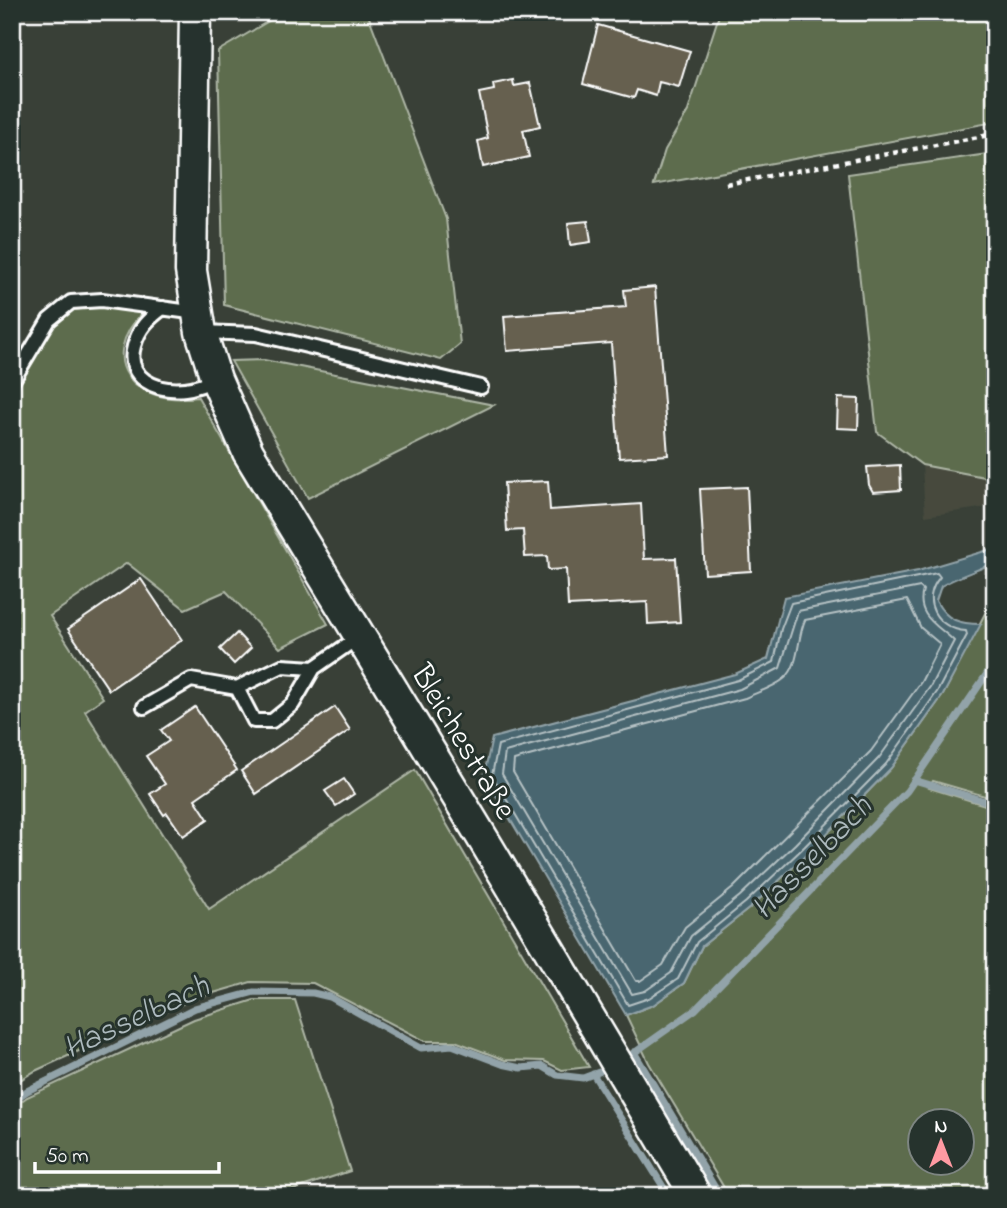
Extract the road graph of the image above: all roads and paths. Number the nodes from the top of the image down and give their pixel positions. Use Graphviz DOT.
graph roads {
  1 [pos="195,12"];
  2 [pos="995,134"];
  3 [pos="726,184"];
  4 [pos="163,308"];
  5 [pos="199,323"];
  6 [pos="215,379"];
  7 [pos="12,382"];
  8 [pos="481,387"];
  9 [pos="360,636"];
  10 [pos="314,668"];
  11 [pos="237,688"];
  12 [pos="144,707"];
  13 [pos="696,1196"];
  1 -- 5 [label="street, Bleichestraße"];
  2 -- 3 [label="path"];
  4 -- 5 [label="lane"];
  4 -- 6 [label="lane"];
  4 -- 7 [label="lane"];
  5 -- 6 [label="street, Bleichestraße"];
  5 -- 8 [label="lane"];
  6 -- 9 [label="street, Bleichestraße"];
  9 -- 10 [label="lane"];
  9 -- 13 [label="street, Bleichestraße"];
  10 -- 11 [label="lane"];
  10 -- 11 [label="lane"];
  11 -- 12 [label="lane"];
}
